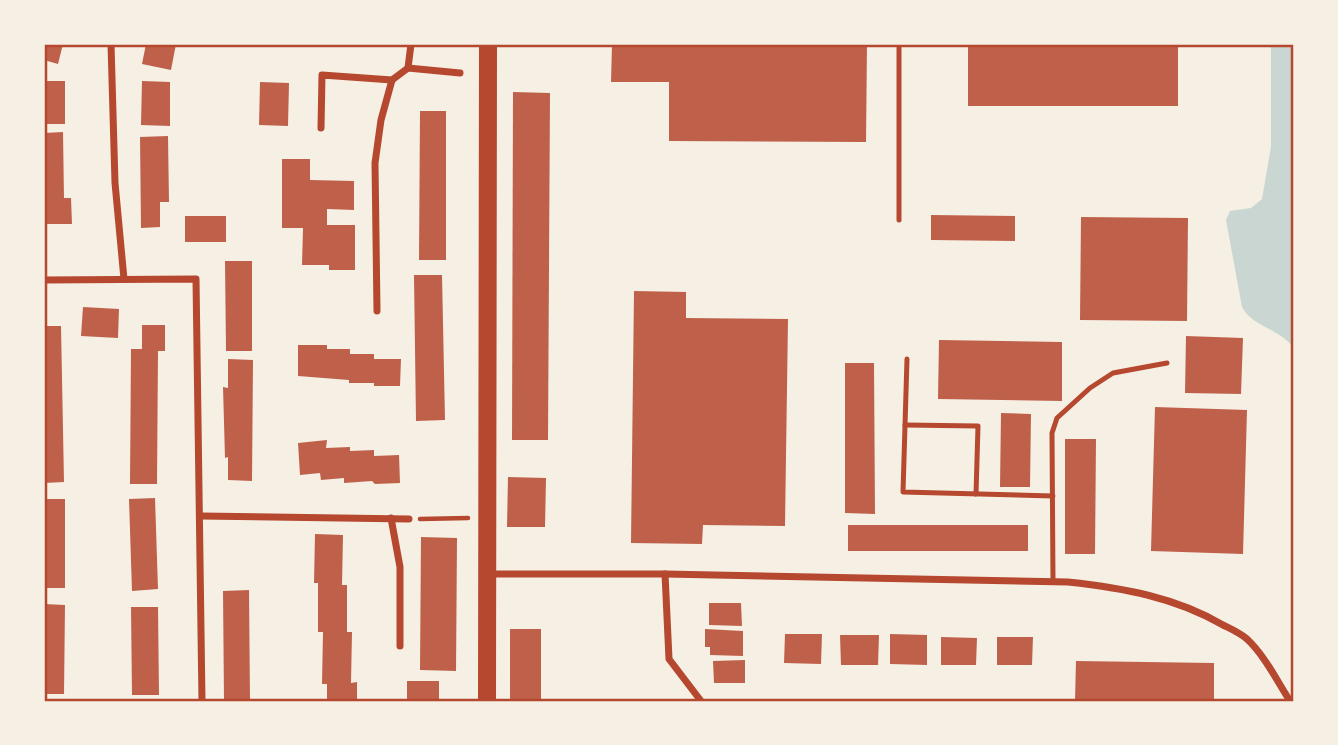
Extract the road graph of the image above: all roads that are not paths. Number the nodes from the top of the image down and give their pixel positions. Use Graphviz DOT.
graph roads {
  1 [pos="111,44"];
  2 [pos="411,44"];
  3 [pos="488,44"];
  4 [pos="899,44"];
  5 [pos="408,68"];
  6 [pos="460,73"];
  7 [pos="392,80"];
  8 [pos="321,128"];
  9 [pos="899,220"];
  10 [pos="124,279"];
  11 [pos="44,280"];
  12 [pos="377,311"];
  13 [pos="907,359"];
  14 [pos="1167,363"];
  15 [pos="905,425"];
  16 [pos="976,494"];
  17 [pos="1053,496"];
  18 [pos="200,516"];
  19 [pos="391,519"];
  20 [pos="409,519"];
  21 [pos="665,574"];
  22 [pos="487,575"];
  23 [pos="1053,582"];
  24 [pos="400,646"];
  25 [pos="202,701"];
  26 [pos="487,701"];
  27 [pos="701,701"];
  28 [pos="1290,701"];
  1 -- 10 [label="street"];
  2 -- 5 [label="street"];
  3 -- 22 [label="main road"];
  4 -- 9 [label="lane"];
  5 -- 6 [label="street"];
  5 -- 7 [label="street"];
  7 -- 8 [label="street"];
  7 -- 12 [label="street"];
  10 -- 11 [label="street"];
  10 -- 18 [label="street"];
  13 -- 15 [label="lane"];
  14 -- 17 [label="lane"];
  15 -- 16 [label="lane"];
  15 -- 16 [label="lane"];
  16 -- 17 [label="lane"];
  17 -- 23 [label="lane"];
  18 -- 19 [label="street"];
  18 -- 25 [label="street"];
  19 -- 20 [label="street"];
  19 -- 24 [label="street"];
  21 -- 22 [label="street"];
  21 -- 23 [label="street"];
  21 -- 27 [label="street"];
  22 -- 26 [label="main road"];
  23 -- 28 [label="street"];
}
